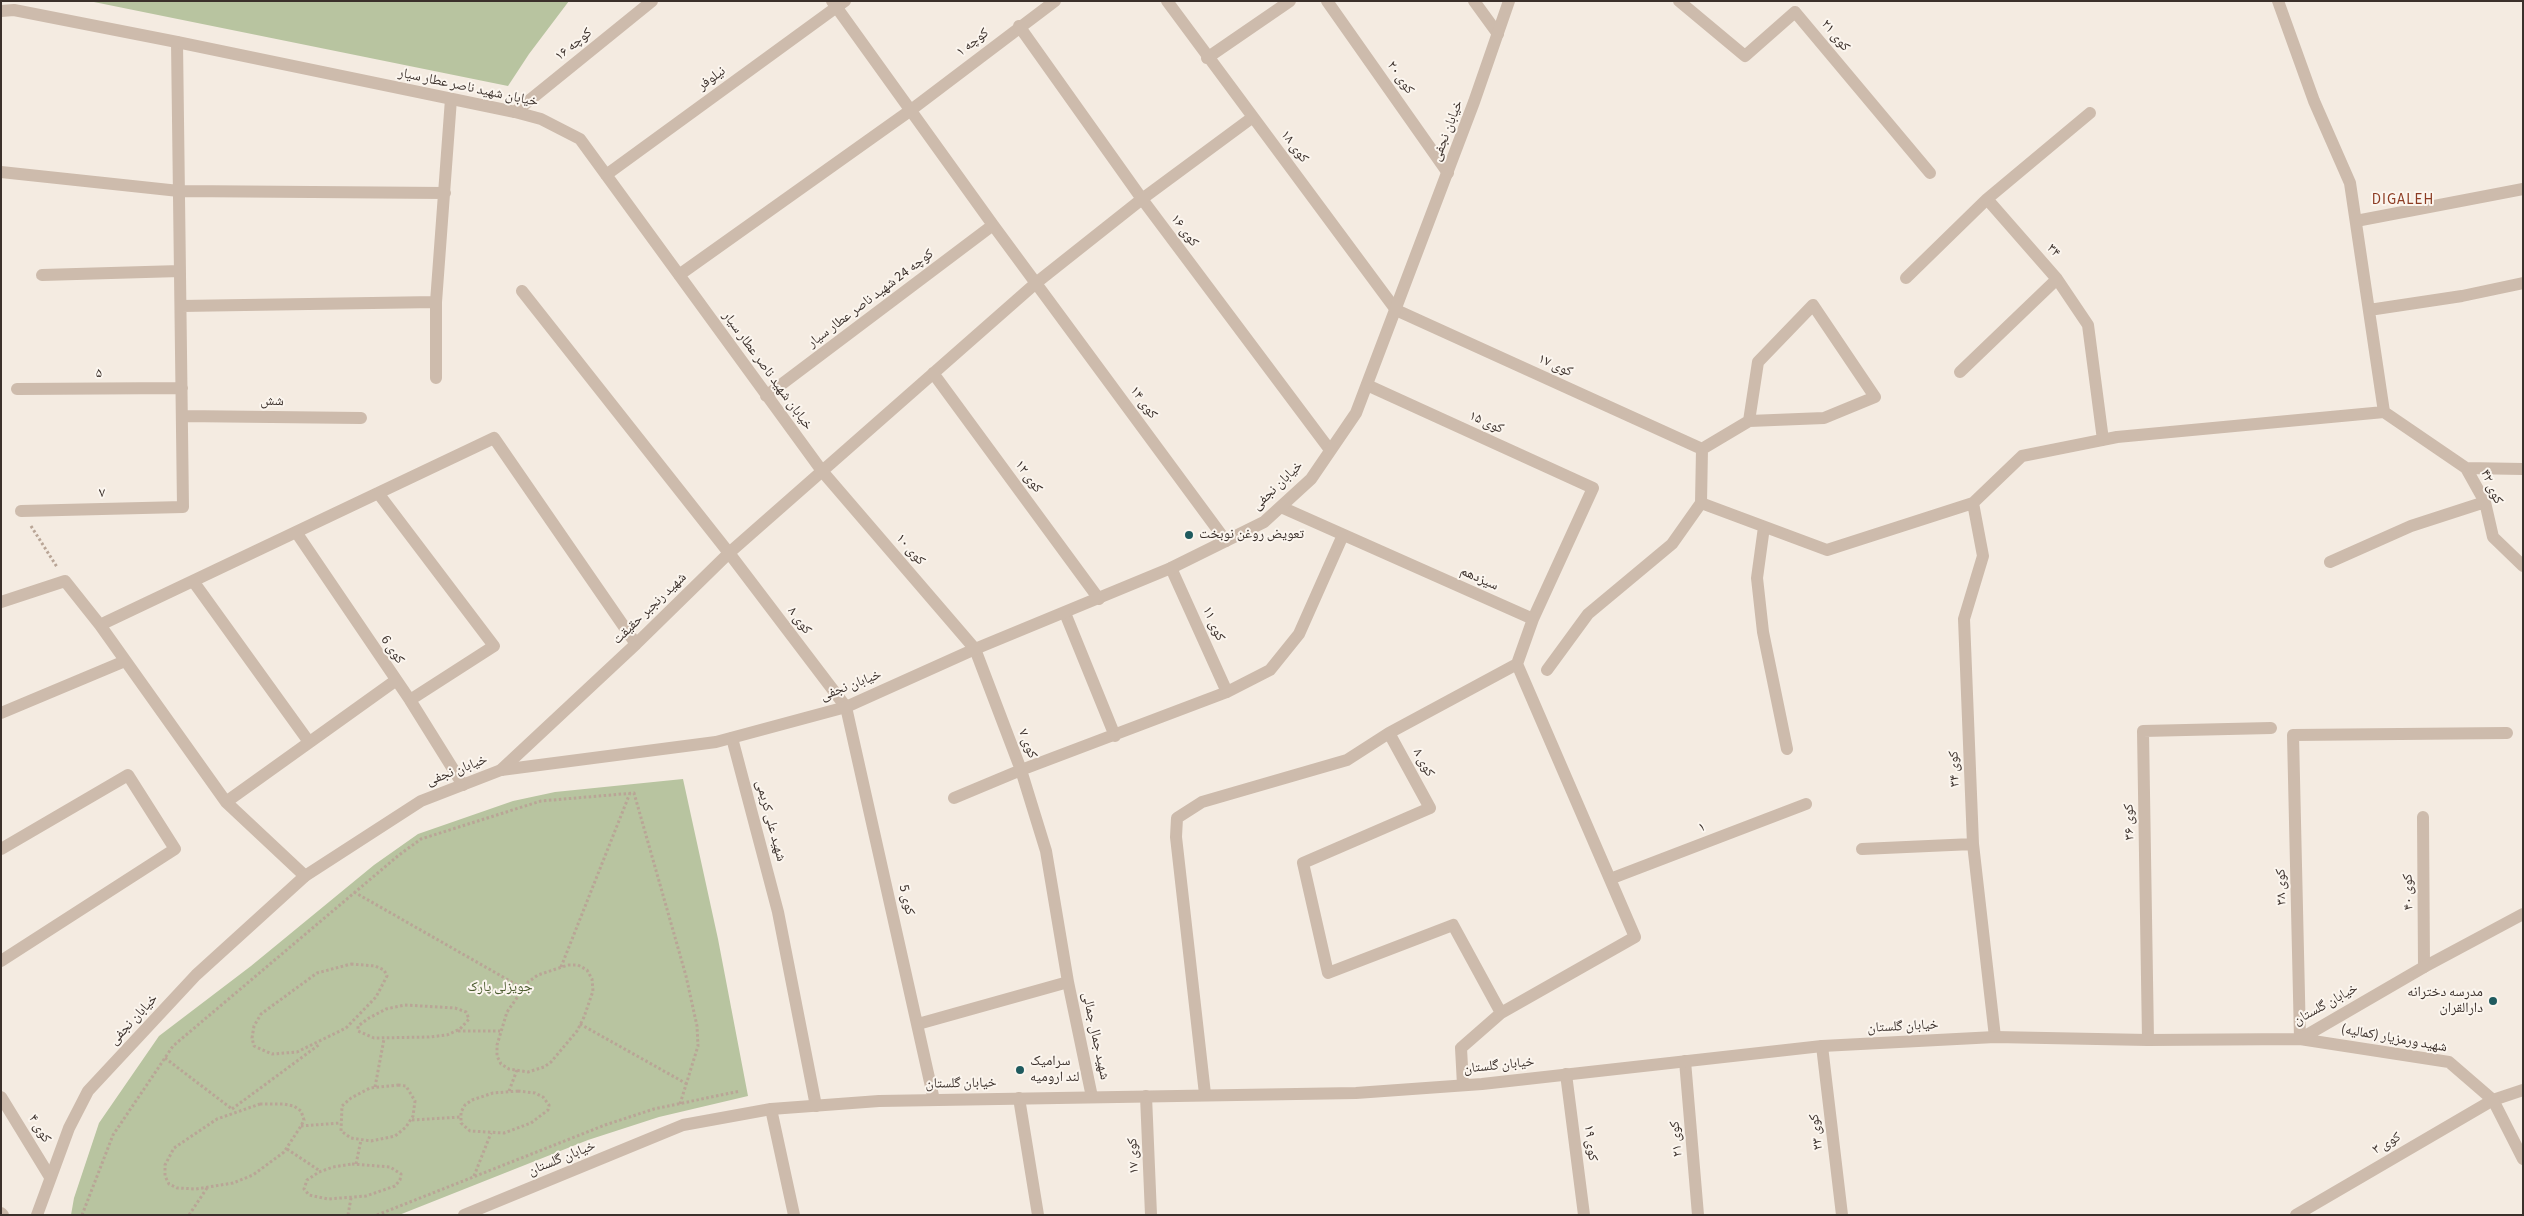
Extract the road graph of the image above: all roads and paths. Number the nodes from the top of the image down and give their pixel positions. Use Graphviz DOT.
graph roads {
  1 [pos="652,1"];
  2 [pos="1055,1"];
  3 [pos="1167,1"];
  4 [pos="1290,1"];
  5 [pos="1327,1"];
  6 [pos="1474,1"];
  7 [pos="1509,1"];
  8 [pos="1679,1"];
  9 [pos="2278,1"];
  10 [pos="838,3"];
  11 [pos="1,11"];
  12 [pos="1019,26"];
  13 [pos="1498,34"];
  14 [pos="177,42"];
  15 [pos="1207,58"];
  16 [pos="451,99"];
  17 [pos="911,110"];
  18 [pos="516,112"];
  19 [pos="2090,113"];
  20 [pos="1253,117"];
  21 [pos="1,172"];
  22 [pos="1448,173"];
  23 [pos="1930,174"];
  24 [pos="606,175"];
  25 [pos="2523,189"];
  26 [pos="179,191"];
  27 [pos="445,193"];
  28 [pos="1142,200"];
  29 [pos="1987,200"];
  30 [pos="2356,221"];
  31 [pos="993,225"];
  32 [pos="180,271"];
  33 [pos="42,275"];
  34 [pos="679,275"];
  35 [pos="1906,278"];
  36 [pos="2057,279"];
  37 [pos="1036,283"];
  38 [pos="2523,283"];
  39 [pos="522,291"];
  40 [pos="436,302"];
  41 [pos="181,306"];
  42 [pos="1396,310"];
  43 [pos="2369,310"];
  44 [pos="1960,372"];
  45 [pos="933,374"];
  46 [pos="436,378"];
  47 [pos="1367,386"];
  48 [pos="182,388"];
  49 [pos="17,389"];
  50 [pos="766,396"];
  51 [pos="2384,412"];
  52 [pos="182,416"];
  53 [pos="361,418"];
  54 [pos="1749,421"];
  55 [pos="2103,440"];
  56 [pos="1702,449"];
  57 [pos="1330,450"];
  58 [pos="2466,468"];
  59 [pos="2523,469"];
  60 [pos="822,471"];
  61 [pos="378,493"];
  62 [pos="2485,502"];
  63 [pos="1701,503"];
  64 [pos="1973,504"];
  65 [pos="1281,507"];
  66 [pos="21,510"];
  67 [pos="1764,527"];
  68 [pos="296,532"];
  69 [pos="1343,534"];
  70 [pos="1226,540"];
  71 [pos="729,554"];
  72 [pos="2330,562"];
  73 [pos="2523,566"];
  74 [pos="1171,568"];
  75 [pos="65,581"];
  76 [pos="193,581"];
  77 [pos="1099,599"];
  78 [pos="1,602"];
  79 [pos="1065,613"];
  80 [pos="1533,619"];
  81 [pos="100,625"];
  82 [pos="636,644"];
  83 [pos="975,649"];
  84 [pos="125,661"];
  85 [pos="1517,664"];
  86 [pos="1547,670"];
  87 [pos="395,681"];
  88 [pos="1227,692"];
  89 [pos="410,700"];
  90 [pos="846,707"];
  91 [pos="1,713"];
  92 [pos="2271,728"];
  93 [pos="1389,733"];
  94 [pos="2507,733"];
  95 [pos="1115,736"];
  96 [pos="732,738"];
  97 [pos="309,742"];
  98 [pos="1787,749"];
  99 [pos="500,770"];
  100 [pos="1021,770"];
  101 [pos="463,784"];
  102 [pos="630,793"];
  103 [pos="954,798"];
  104 [pos="226,802"];
  105 [pos="1806,804"];
  106 [pos="2423,817"];
  107 [pos="1973,844"];
  108 [pos="1,849"];
  109 [pos="1862,849"];
  110 [pos="305,876"];
  111 [pos="1610,879"];
  112 [pos="354,892"];
  113 [pos="2523,914"];
  114 [pos="1,961"];
  115 [pos="561,967"];
  116 [pos="2424,967"];
  117 [pos="1068,982"];
  118 [pos="524,989"];
  119 [pos="1501,1013"];
  120 [pos="580,1024"];
  121 [pos="918,1024"];
  122 [pos="456,1031"];
  123 [pos="500,1031"];
  124 [pos="331,1036"];
  125 [pos="1995,1037"];
  126 [pos="384,1039"];
  127 [pos="2300,1039"];
  128 [pos="2148,1040"];
  129 [pos="1822,1046"];
  130 [pos="165,1058"];
  131 [pos="1685,1061"];
  132 [pos="518,1070"];
  133 [pos="1566,1074"];
  134 [pos="687,1084"];
  135 [pos="1463,1085"];
  136 [pos="374,1087"];
  137 [pos="2523,1090"];
  138 [pos="509,1091"];
  139 [pos="740,1091"];
  140 [pos="1205,1094"];
  141 [pos="1146,1096"];
  142 [pos="1,1097"];
  143 [pos="1092,1097"];
  144 [pos="1019,1098"];
  145 [pos="934,1100"];
  146 [pos="2493,1100"];
  147 [pos="680,1104"];
  148 [pos="816,1106"];
  149 [pos="771,1109"];
  150 [pos="234,1110"];
  151 [pos="461,1117"];
  152 [pos="411,1120"];
  153 [pos="340,1123"];
  154 [pos="301,1126"];
  155 [pos="491,1133"];
  156 [pos="361,1140"];
  157 [pos="287,1148"];
  158 [pos="2523,1159"];
  159 [pos="356,1164"];
  160 [pos="321,1172"];
  161 [pos="50,1177"];
  162 [pos="474,1177"];
  163 [pos="207,1188"];
  164 [pos="351,1198"];
  165 [pos="37,1215"];
  166 [pos="82,1215"];
  167 [pos="189,1215"];
  168 [pos="348,1215"];
  169 [pos="377,1215"];
  170 [pos="464,1215"];
  171 [pos="794,1215"];
  172 [pos="1038,1215"];
  173 [pos="1152,1215"];
  174 [pos="1584,1215"];
  175 [pos="1698,1215"];
  176 [pos="1842,1215"];
  177 [pos="2296,1215"];
  1 -- 18 [label="street, کوچه ۱۶"];
  2 -- 12 [label="street, کوچه ۱"];
  3 -- 15 [label="street, کوی ۱۸"];
  4 -- 15 [label="street"];
  5 -- 22 [label="street, کوی ۲۰"];
  6 -- 13 [label="street"];
  7 -- 13 [label="street, خیابان نجفی"];
  8 -- 23 [label="street, کوی ۲۱"];
  9 -- 30 [label="street"];
  10 -- 17 [label="street, کوی ۱۴"];
  10 -- 24 [label="street, نیلوفر"];
  11 -- 14 [label="street, خیابان شهید ناصر عطار سیار"];
  12 -- 17 [label="street, کوچه ۱"];
  12 -- 28 [label="street, کوی ۱۶"];
  13 -- 22 [label="street, خیابان نجفی"];
  14 -- 16 [label="street, خیابان شهید ناصر عطار سیار"];
  14 -- 26 [label="street"];
  15 -- 20 [label="street, کوی ۱۸"];
  16 -- 18 [label="street, خیابان شهید ناصر عطار سیار"];
  16 -- 27 [label="street"];
  17 -- 31 [label="street, کوی ۱۴"];
  17 -- 34 [label="street, کوچه ۱"];
  18 -- 24 [label="street, خیابان شهید ناصر عطار سیار"];
  19 -- 29 [label="street"];
  20 -- 28 [label="street, شهید رنجبر حقیقت"];
  20 -- 42 [label="street, کوی ۱۸"];
  21 -- 26 [label="street"];
  22 -- 42 [label="street, خیابان نجفی"];
  24 -- 34 [label="street, خیابان شهید ناصر عطار سیار"];
  25 -- 30 [label="street"];
  26 -- 27 [label="street"];
  26 -- 32 [label="street"];
  27 -- 40 [label="street"];
  28 -- 37 [label="street, شهید رنجبر حقیقت"];
  28 -- 57 [label="street, کوی ۱۶"];
  29 -- 35 [label="street"];
  29 -- 36 [label="street, ۳۴"];
  30 -- 43 [label="street"];
  31 -- 37 [label="street, کوی ۱۴"];
  31 -- 50 [label="street, کوچه 24 شهید ناصر عطار سیار"];
  32 -- 33 [label="street"];
  32 -- 41 [label="street"];
  34 -- 50 [label="street, خیابان شهید ناصر عطار سیار"];
  36 -- 44 [label="street"];
  36 -- 55 [label="street, ۳۴"];
  37 -- 45 [label="street, شهید رنجبر حقیقت"];
  37 -- 70 [label="street, کوی ۱۴"];
  38 -- 43 [label="street"];
  39 -- 71 [label="street, کوی ۸"];
  40 -- 41 [label="street"];
  40 -- 46 [label="street"];
  41 -- 48 [label="street"];
  42 -- 47 [label="street, خیابان نجفی"];
  42 -- 56 [label="street, کوی ۱۷"];
  43 -- 51 [label="street"];
  45 -- 60 [label="street, شهید رنجبر حقیقت"];
  45 -- 77 [label="street, کوی ۱۲"];
  47 -- 57 [label="street, خیابان نجفی"];
  47 -- 80 [label="street, کوی ۱۵"];
  48 -- 49 [label="street, ۵"];
  48 -- 52 [label="street"];
  50 -- 60 [label="street, خیابان شهید ناصر عطار سیار"];
  51 -- 55 [label="street"];
  51 -- 58 [label="street"];
  52 -- 53 [label="street, شش"];
  52 -- 66 [label="street, ۷"];
  54 -- 54 [label="street"];
  54 -- 56 [label="street"];
  55 -- 64 [label="street"];
  56 -- 63 [label="street"];
  57 -- 65 [label="street, خیابان نجفی"];
  58 -- 59 [label="street"];
  58 -- 62 [label="street, کوی ۴۲"];
  60 -- 71 [label="street, شهید رنجبر حقیقت"];
  60 -- 83 [label="street, کوی ۱۰"];
  61 -- 68 [label="street"];
  61 -- 82 [label="street"];
  61 -- 89 [label="street"];
  62 -- 72 [label="street"];
  62 -- 73 [label="street, کوی ۴۲"];
  63 -- 67 [label="street"];
  63 -- 86 [label="street"];
  64 -- 67 [label="street"];
  64 -- 107 [label="street, کوی ۳۴"];
  65 -- 69 [label="street, سیزدهم"];
  65 -- 70 [label="street, خیابان نجفی"];
  66 -- 75 [label="path"];
  67 -- 98 [label="street"];
  68 -- 76 [label="street"];
  68 -- 87 [label="street, کوی 6"];
  69 -- 80 [label="street, سیزدهم"];
  69 -- 88 [label="street"];
  70 -- 74 [label="street, خیابان نجفی"];
  71 -- 82 [label="street, شهید رنجبر حقیقت"];
  71 -- 90 [label="street, کوی ۸"];
  74 -- 77 [label="street, خیابان نجفی"];
  74 -- 88 [label="street, کوی ۱۱"];
  75 -- 78 [label="street"];
  75 -- 81 [label="street"];
  76 -- 81 [label="street"];
  76 -- 97 [label="street"];
  77 -- 79 [label="street, خیابان نجفی"];
  79 -- 83 [label="street, خیابان نجفی"];
  79 -- 95 [label="street"];
  80 -- 85 [label="street"];
  81 -- 84 [label="street"];
  82 -- 99 [label="street, شهید رنجبر حقیقت"];
  83 -- 90 [label="street, خیابان نجفی"];
  83 -- 100 [label="street, کوی ۷"];
  84 -- 91 [label="street"];
  84 -- 104 [label="street"];
  85 -- 93 [label="street"];
  85 -- 111 [label="street"];
  87 -- 89 [label="street, کوی 6"];
  87 -- 97 [label="street"];
  88 -- 95 [label="street"];
  89 -- 101 [label="street, کوی 6"];
  90 -- 96 [label="street, خیابان نجفی"];
  90 -- 121 [label="street, کوی 5"];
  92 -- 128 [label="street, کوی ۳۶"];
  93 -- 119 [label="street, کوی ۸"];
  93 -- 140 [label="street"];
  94 -- 127 [label="street, کوی ۳۸"];
  95 -- 100 [label="street"];
  96 -- 99 [label="street, خیابان نجفی"];
  96 -- 148 [label="street, شهید علی کریمی"];
  97 -- 104 [label="street"];
  99 -- 101 [label="street, خیابان نجفی"];
  100 -- 103 [label="street"];
  100 -- 117 [label="street, کوی ۷"];
  101 -- 110 [label="street, خیابان نجفی"];
  102 -- 112 [label="path"];
  102 -- 115 [label="path"];
  102 -- 134 [label="path"];
  104 -- 110 [label="street"];
  105 -- 111 [label="street, ۱"];
  106 -- 116 [label="street, کوی ۴۰"];
  107 -- 109 [label="street"];
  107 -- 125 [label="street, کوی ۳۴"];
  108 -- 114 [label="street"];
  110 -- 161 [label="street, خیابان نجفی"];
  111 -- 119 [label="street"];
  112 -- 118 [label="path"];
  112 -- 130 [label="path"];
  113 -- 116 [label="street, خیابان گلستان"];
  115 -- 118 [label="path"];
  115 -- 120 [label="path"];
  116 -- 127 [label="street, خیابان گلستان"];
  117 -- 121 [label="street"];
  117 -- 143 [label="street, شهید جمال جمالی"];
  118 -- 123 [label="path"];
  119 -- 135 [label="street"];
  120 -- 132 [label="path"];
  120 -- 134 [label="path"];
  121 -- 145 [label="street, کوی 5"];
  122 -- 123 [label="path"];
  122 -- 126 [label="path"];
  122 -- 126 [label="path"];
  123 -- 132 [label="path"];
  124 -- 124 [label="path"];
  124 -- 150 [label="path"];
  125 -- 128 [label="street, خیابان گلستان"];
  125 -- 129 [label="street, خیابان گلستان"];
  126 -- 136 [label="path"];
  127 -- 128 [label="street, خیابان گلستان"];
  127 -- 146 [label="street, شهید ورمزیار (کمالیه)"];
  129 -- 131 [label="street, خیابان گلستان"];
  129 -- 176 [label="street, کوی ۲۳"];
  130 -- 150 [label="path"];
  130 -- 166 [label="path"];
  131 -- 133 [label="street, خیابان گلستان"];
  131 -- 175 [label="street, کوی ۲۱"];
  132 -- 138 [label="path"];
  133 -- 135 [label="street, خیابان گلستان"];
  133 -- 174 [label="street, کوی ۱۹"];
  134 -- 147 [label="path"];
  135 -- 140 [label="street, خیابان گلستان"];
  136 -- 152 [label="path"];
  136 -- 153 [label="path"];
  137 -- 146 [label="street, کوی ۳"];
  138 -- 151 [label="path"];
  138 -- 155 [label="path"];
  139 -- 147 [label="path"];
  140 -- 141 [label="street, خیابان گلستان"];
  141 -- 143 [label="street, خیابان گلستان"];
  141 -- 173 [label="street, کوی ۱۷"];
  142 -- 161 [label="street, کوی ۴"];
  143 -- 144 [label="street, خیابان گلستان"];
  144 -- 145 [label="street, خیابان گلستان"];
  144 -- 172 [label="street"];
  145 -- 148 [label="street, خیابان گلستان"];
  146 -- 158 [label="street, شهید ورمزیار (کمالیه)"];
  146 -- 177 [label="street, کوی ۳"];
  147 -- 162 [label="path"];
  148 -- 149 [label="street, خیابان گلستان"];
  149 -- 170 [label="street, خیابان گلستان"];
  149 -- 171 [label="street"];
  150 -- 154 [label="path"];
  150 -- 163 [label="path"];
  151 -- 152 [label="path"];
  151 -- 155 [label="path"];
  152 -- 156 [label="path"];
  153 -- 154 [label="path"];
  153 -- 156 [label="path"];
  154 -- 157 [label="path"];
  155 -- 162 [label="path"];
  156 -- 159 [label="path"];
  157 -- 160 [label="path"];
  157 -- 163 [label="path"];
  159 -- 160 [label="path"];
  159 -- 164 [label="path"];
  160 -- 164 [label="path"];
  161 -- 165 [label="street, خیابان نجفی"];
  162 -- 169 [label="path"];
  163 -- 167 [label="path"];
  164 -- 168 [label="path"];
}
